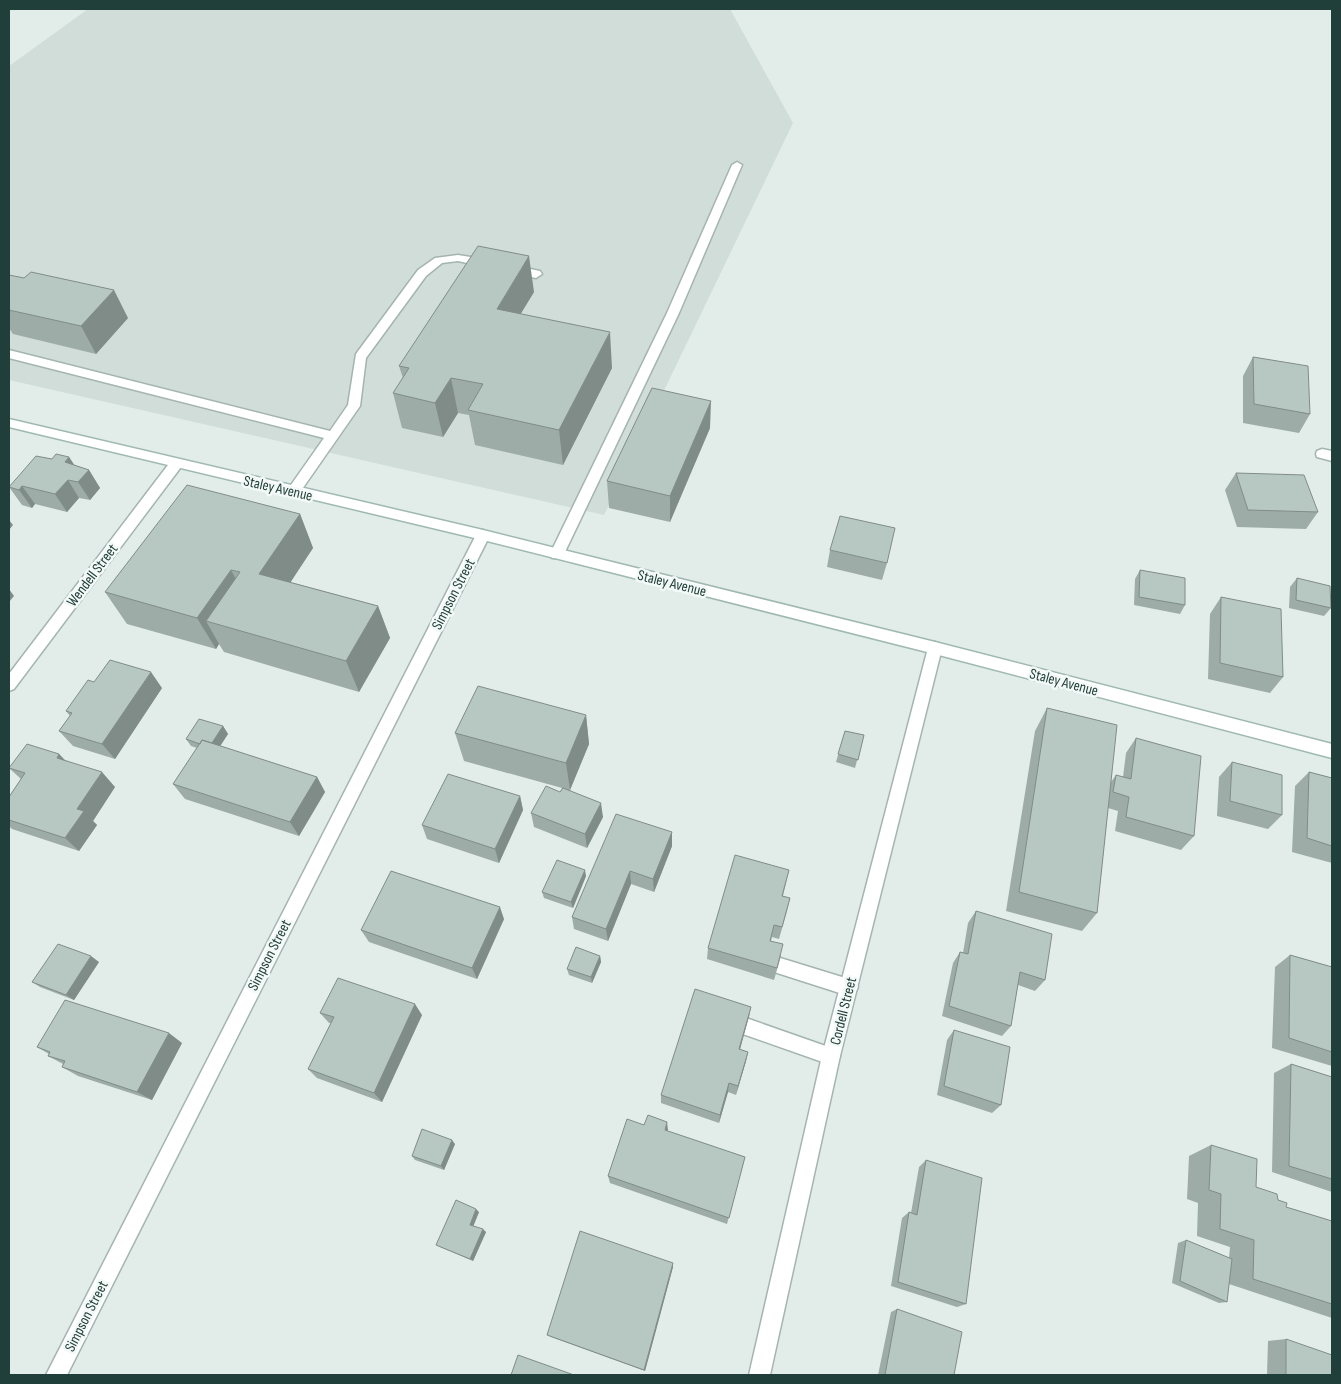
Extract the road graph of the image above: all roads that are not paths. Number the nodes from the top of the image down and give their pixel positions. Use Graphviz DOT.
graph roads {
  1 [pos="737,165"];
  2 [pos="536,274"];
  3 [pos="9,354"];
  4 [pos="9,423"];
  5 [pos="333,436"];
  6 [pos="176,464"];
  7 [pos="293,492"];
  8 [pos="483,536"];
  9 [pos="556,554"];
  10 [pos="936,648"];
  11 [pos="9,685"];
  12 [pos="1332,751"];
  13 [pos="777,966"];
  14 [pos="849,987"];
  15 [pos="746,1027"];
  16 [pos="831,1056"];
  17 [pos="56,1375"];
  18 [pos="759,1375"];
  1 -- 9 [label="street"];
  2 -- 5 [label="street"];
  3 -- 5 [label="street"];
  4 -- 6 [label="street, Staley Avenue"];
  5 -- 7 [label="street"];
  6 -- 7 [label="street, Staley Avenue"];
  6 -- 11 [label="street, Wendell Street"];
  7 -- 8 [label="street, Staley Avenue"];
  8 -- 9 [label="street, Staley Avenue"];
  8 -- 17 [label="street, Simpson Street"];
  9 -- 10 [label="street, Staley Avenue"];
  10 -- 12 [label="street, Staley Avenue"];
  10 -- 14 [label="street, Cordell Street"];
  13 -- 14 [label="street"];
  14 -- 16 [label="street, Cordell Street"];
  15 -- 16 [label="street"];
  16 -- 18 [label="street, Cordell Street"];
}
